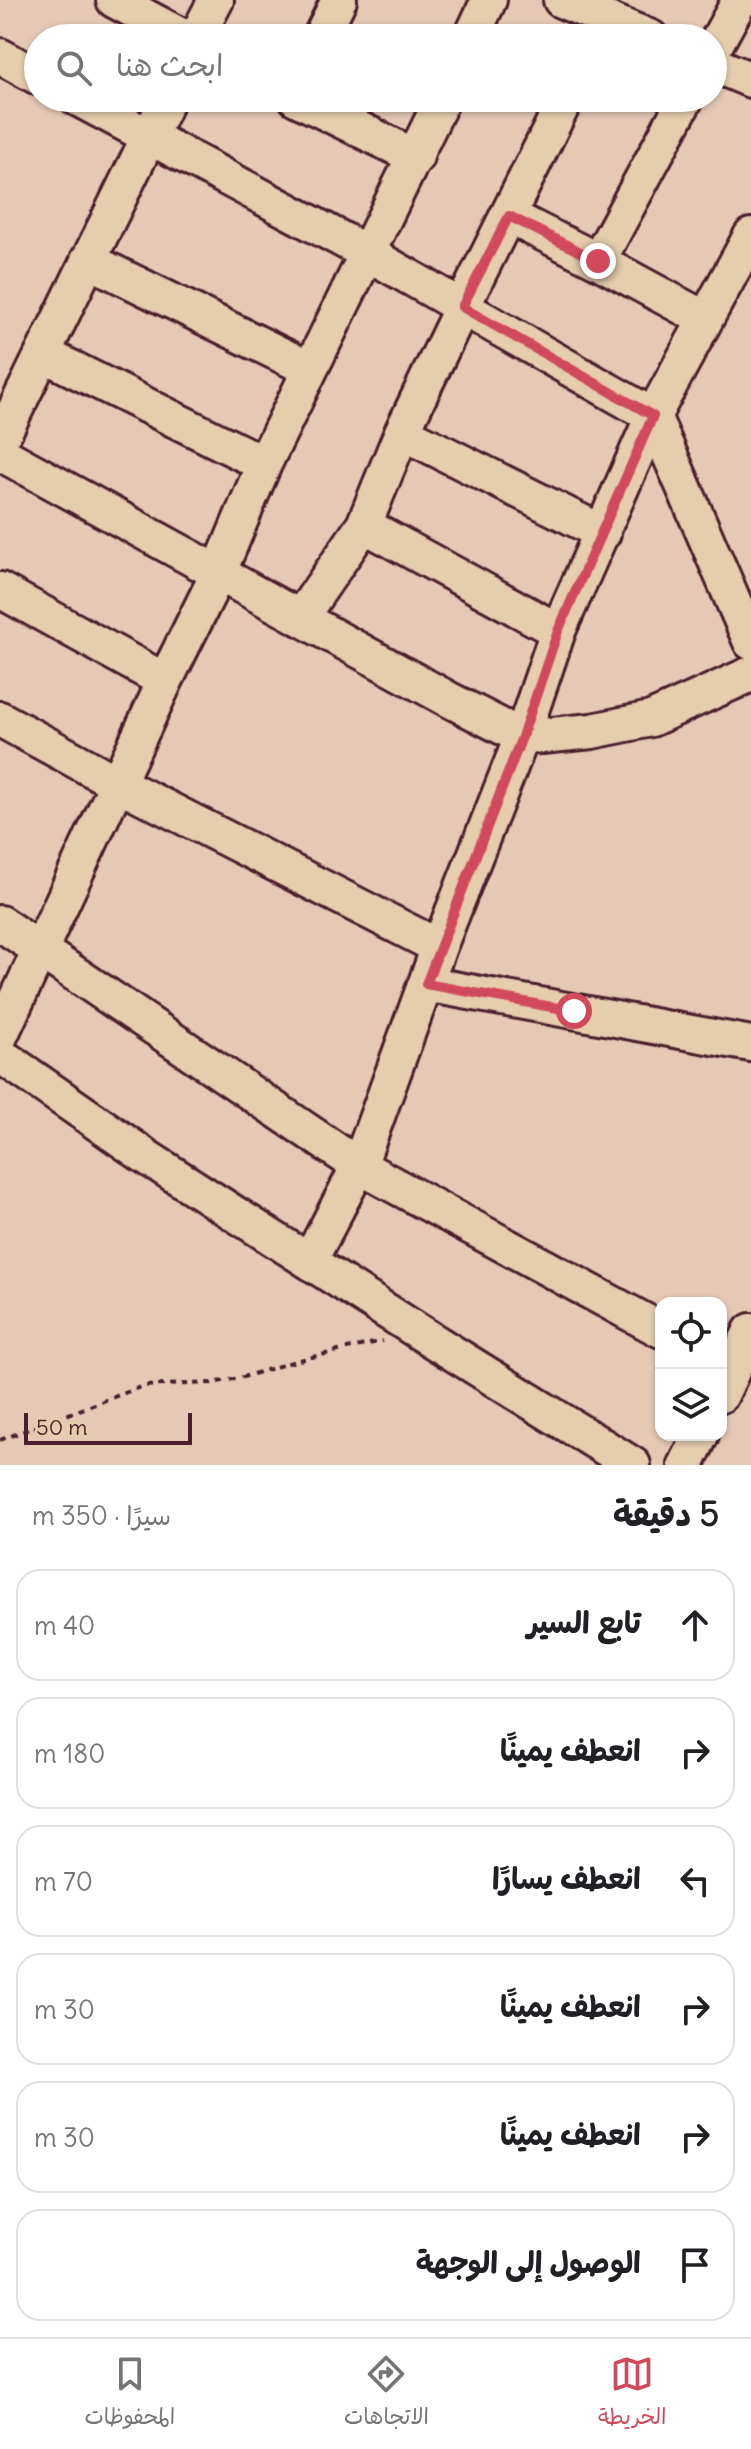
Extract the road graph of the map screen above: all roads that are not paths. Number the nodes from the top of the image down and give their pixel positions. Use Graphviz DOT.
graph roads {
  1 [pos="114,0"];
  2 [pos="216,0"];
  3 [pos="339,0"];
  4 [pos="489,0"];
  5 [pos="561,0"];
  6 [pos="740,0"];
  7 [pos="605,19"];
  8 [pos="159,24"];
  9 [pos="203,24"];
  10 [pos="327,24"];
  11 [pos="478,24"];
  12 [pos="727,24"];
  13 [pos="0,56"];
  14 [pos="24,69"];
  15 [pos="727,70"];
  16 [pos="751,80"];
  17 [pos="103,112"];
  18 [pos="162,112"];
  19 [pos="324,112"];
  20 [pos="437,112"];
  21 [pos="559,112"];
  22 [pos="678,112"];
  23 [pos="150,138"];
  24 [pos="416,157"];
  25 [pos="509,216"];
  26 [pos="751,236"];
  27 [pos="369,254"];
  28 [pos="88,260"];
  29 [pos="598,261"];
  30 [pos="462,307"];
  31 [pos="705,319"];
  32 [pos="43,354"];
  33 [pos="310,369"];
  34 [pos="653,416"];
  35 [pos="402,432"];
  36 [pos="0,441"];
  37 [pos="0,453"];
  38 [pos="264,464"];
  39 [pos="364,525"];
  40 [pos="603,533"];
  41 [pos="218,574"];
  42 [pos="0,590"];
  43 [pos="300,618"];
  44 [pos="558,631"];
  45 [pos="751,642"];
  46 [pos="751,674"];
  47 [pos="165,681"];
  48 [pos="0,719"];
  49 [pos="522,737"];
  50 [pos="117,783"];
  51 [pos="0,923"];
  52 [pos="439,947"];
  53 [pos="41,951"];
  54 [pos="426,984"];
  55 [pos="0,1036"];
  56 [pos="751,1044"];
  57 [pos="0,1055"];
  58 [pos="359,1166"];
  59 [pos="310,1260"];
  60 [pos="655,1327"];
  61 [pos="751,1331"];
  62 [pos="732,1377"];
  63 [pos="698,1441"];
  64 [pos="633,1465"];
  65 [pos="686,1465"];
  1 -- 8 [label="street"];
  2 -- 9 [label="street"];
  3 -- 10 [label="street"];
  4 -- 11 [label="street"];
  5 -- 7 [label="street"];
  6 -- 12 [label="street"];
  13 -- 14 [label="street"];
  15 -- 16 [label="street"];
  17 -- 23 [label="street"];
  18 -- 23 [label="street"];
  19 -- 24 [label="street"];
  20 -- 24 [label="street"];
  21 -- 25 [label="street"];
  22 -- 29 [label="street"];
  23 -- 27 [label="street"];
  23 -- 28 [label="street"];
  24 -- 27 [label="street"];
  25 -- 29 [label="street"];
  25 -- 30 [label="street"];
  26 -- 31 [label="street"];
  27 -- 30 [label="street"];
  27 -- 33 [label="street"];
  28 -- 32 [label="street"];
  28 -- 33 [label="street"];
  29 -- 31 [label="street"];
  30 -- 34 [label="street"];
  30 -- 35 [label="street"];
  31 -- 34 [label="street"];
  32 -- 36 [label="street"];
  32 -- 38 [label="street"];
  33 -- 38 [label="street"];
  34 -- 40 [label="street"];
  34 -- 45 [label="street"];
  35 -- 39 [label="street"];
  35 -- 40 [label="street"];
  37 -- 41 [label="street"];
  38 -- 41 [label="street"];
  39 -- 43 [label="street"];
  39 -- 44 [label="street"];
  40 -- 44 [label="street"];
  41 -- 43 [label="street"];
  41 -- 47 [label="street"];
  42 -- 47 [label="street"];
  43 -- 49 [label="street"];
  44 -- 49 [label="street"];
  46 -- 49 [label="street"];
  47 -- 50 [label="street"];
  48 -- 50 [label="street"];
  49 -- 52 [label="street"];
  50 -- 52 [label="street"];
  50 -- 53 [label="street"];
  51 -- 53 [label="street"];
  52 -- 54 [label="street"];
  53 -- 55 [label="street"];
  53 -- 58 [label="street"];
  54 -- 56 [label="street"];
  54 -- 58 [label="street"];
  57 -- 59 [label="street"];
  58 -- 59 [label="street"];
  58 -- 60 [label="street"];
  59 -- 64 [label="street"];
  61 -- 62 [label="street"];
  63 -- 65 [label="street"];
}
